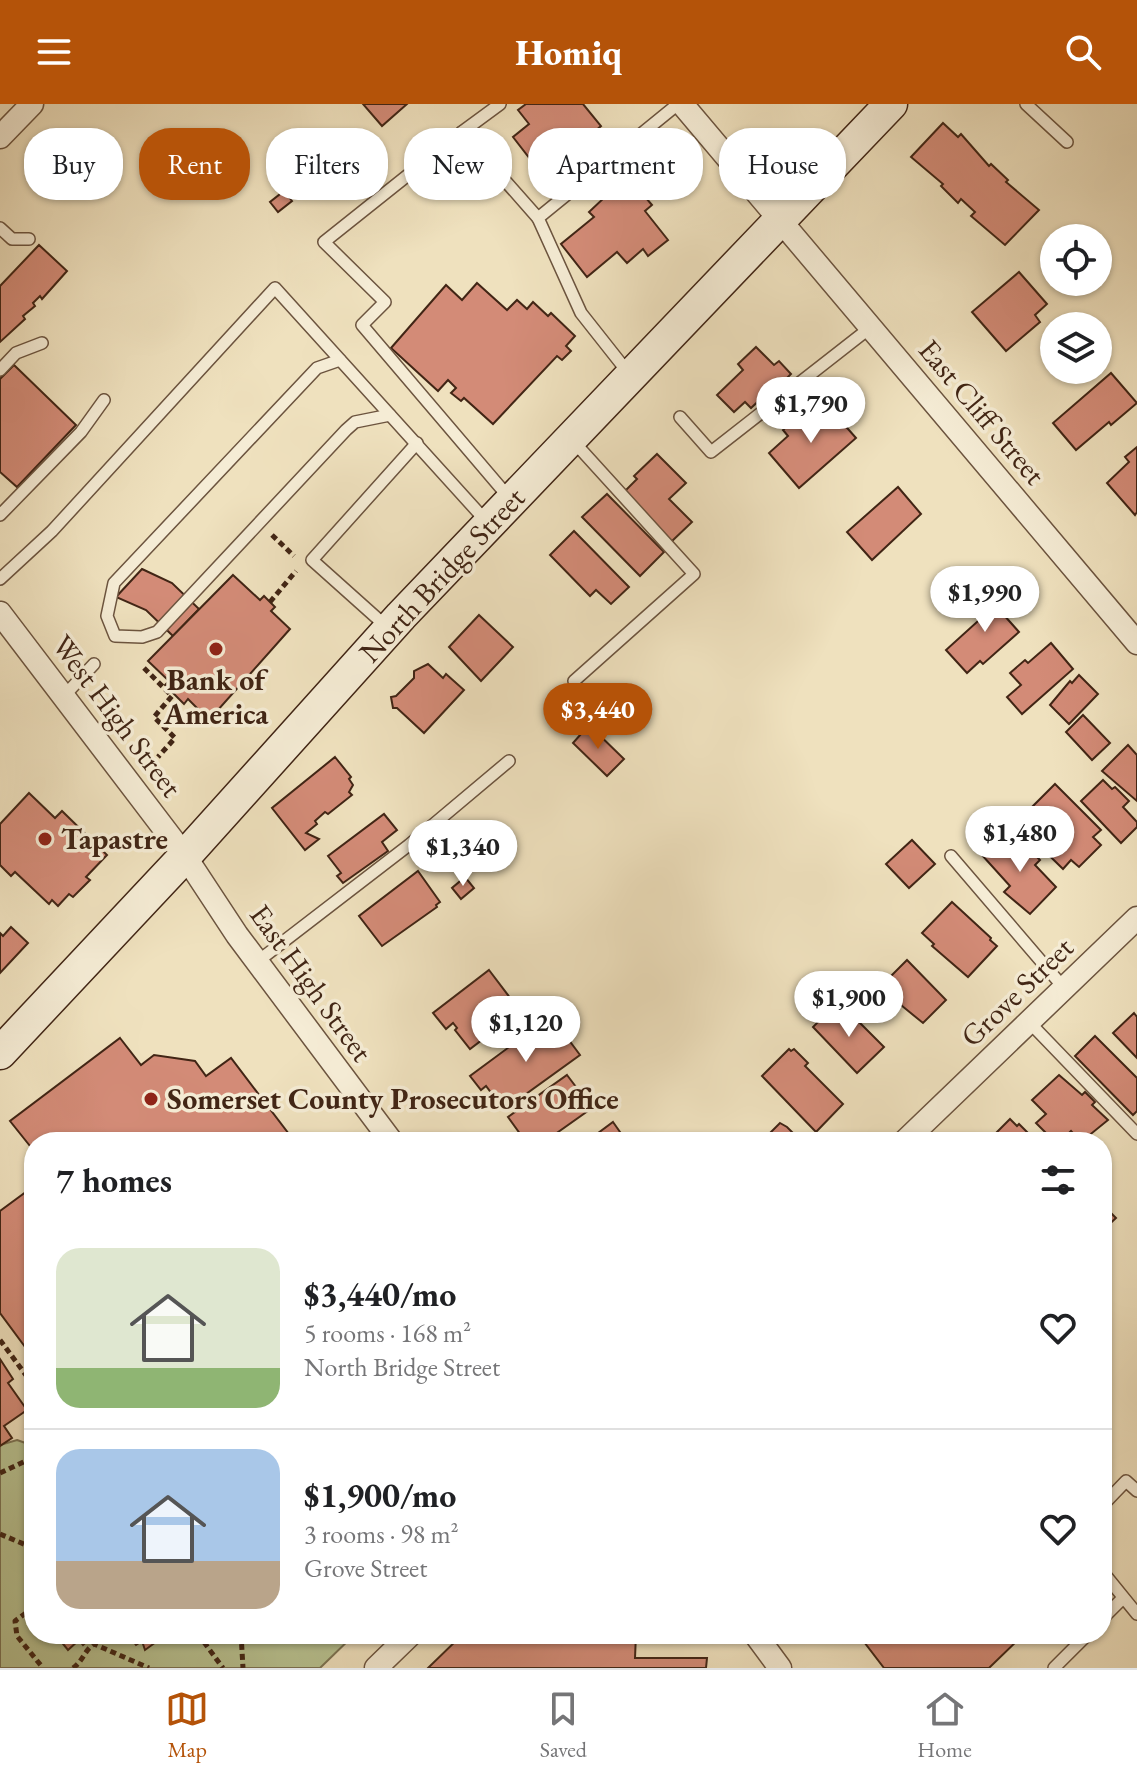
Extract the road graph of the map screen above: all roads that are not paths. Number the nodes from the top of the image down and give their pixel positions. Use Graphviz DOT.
graph roads {
  1 [pos="32,104"];
  2 [pos="500,104"];
  3 [pos="680,104"];
  4 [pos="891,104"];
  5 [pos="1026,104"];
  6 [pos="467,128"];
  7 [pos="0,137"];
  8 [pos="1067,142"];
  9 [pos="404,178"];
  10 [pos="512,189"];
  11 [pos="538,218"];
  12 [pos="781,219"];
  13 [pos="0,228"];
  14 [pos="29,239"];
  15 [pos="871,326"];
  16 [pos="42,343"];
  17 [pos="340,360"];
  18 [pos="0,370"];
  19 [pos="631,376"];
  20 [pos="104,400"];
  21 [pos="390,415"];
  22 [pos="680,417"];
  23 [pos="571,438"];
  24 [pos="417,443"];
  25 [pos="512,500"];
  26 [pos="0,515"];
  27 [pos="489,524"];
  28 [pos="0,579"];
  29 [pos="0,613"];
  30 [pos="389,629"];
  31 [pos="1137,643"];
  32 [pos="94,664"];
  33 [pos="574,681"];
  34 [pos="64,696"];
  35 [pos="509,761"];
  36 [pos="185,856"];
  37 [pos="951,856"];
  38 [pos="1137,918"];
  39 [pos="257,962"];
  40 [pos="1064,988"];
  41 [pos="1030,1023"];
  42 [pos="0,1053"];
  43 [pos="384,1132"];
  44 [pos="915,1132"];
  45 [pos="1137,1134"];
  46 [pos="1137,1491"];
  47 [pos="1112,1496"];
  48 [pos="1112,1584"];
  49 [pos="1123,1598"];
  50 [pos="1112,1609"];
  51 [pos="1137,1614"];
  52 [pos="401,1644"];
  53 [pos="762,1644"];
  54 [pos="1078,1644"];
  55 [pos="376,1668"];
  56 [pos="780,1668"];
  57 [pos="1054,1668"];
  1 -- 7 [label="street"];
  2 -- 6 [label="lane"];
  3 -- 11 [label="lane"];
  3 -- 12 [label="street, East Cliff Street"];
  4 -- 12 [label="street, North Bridge Street"];
  5 -- 8 [label="lane"];
  9 -- 25 [label="lane"];
  10 -- 11 [label="lane"];
  11 -- 19 [label="lane"];
  12 -- 15 [label="street, East Cliff Street"];
  12 -- 19 [label="street, North Bridge Street"];
  13 -- 14 [label="lane"];
  15 -- 22 [label="lane"];
  15 -- 31 [label="street, East Cliff Street"];
  16 -- 18 [label="lane"];
  17 -- 21 [label="lane"];
  17 -- 21 [label="lane"];
  17 -- 28 [label="lane"];
  19 -- 23 [label="street, North Bridge Street"];
  20 -- 26 [label="lane"];
  21 -- 24 [label="lane"];
  23 -- 25 [label="street, North Bridge Street"];
  23 -- 33 [label="lane"];
  24 -- 27 [label="lane"];
  24 -- 30 [label="lane"];
  25 -- 27 [label="street, North Bridge Street"];
  27 -- 30 [label="street, North Bridge Street"];
  29 -- 34 [label="street, West High Street"];
  30 -- 36 [label="street, North Bridge Street"];
  32 -- 34 [label="lane"];
  34 -- 36 [label="street, West High Street"];
  35 -- 39 [label="lane"];
  36 -- 39 [label="street, East High Street"];
  36 -- 42 [label="street, North Bridge Street"];
  37 -- 40 [label="lane"];
  38 -- 40 [label="street, Grove Street"];
  39 -- 43 [label="street, East High Street"];
  40 -- 41 [label="street, Grove Street"];
  41 -- 44 [label="street, Grove Street"];
  41 -- 45 [label="lane"];
  46 -- 47 [label="lane"];
  48 -- 49 [label="lane"];
  49 -- 50 [label="lane"];
  49 -- 51 [label="lane"];
  52 -- 55 [label="street"];
  53 -- 56 [label="street"];
  54 -- 57 [label="lane"];
}
